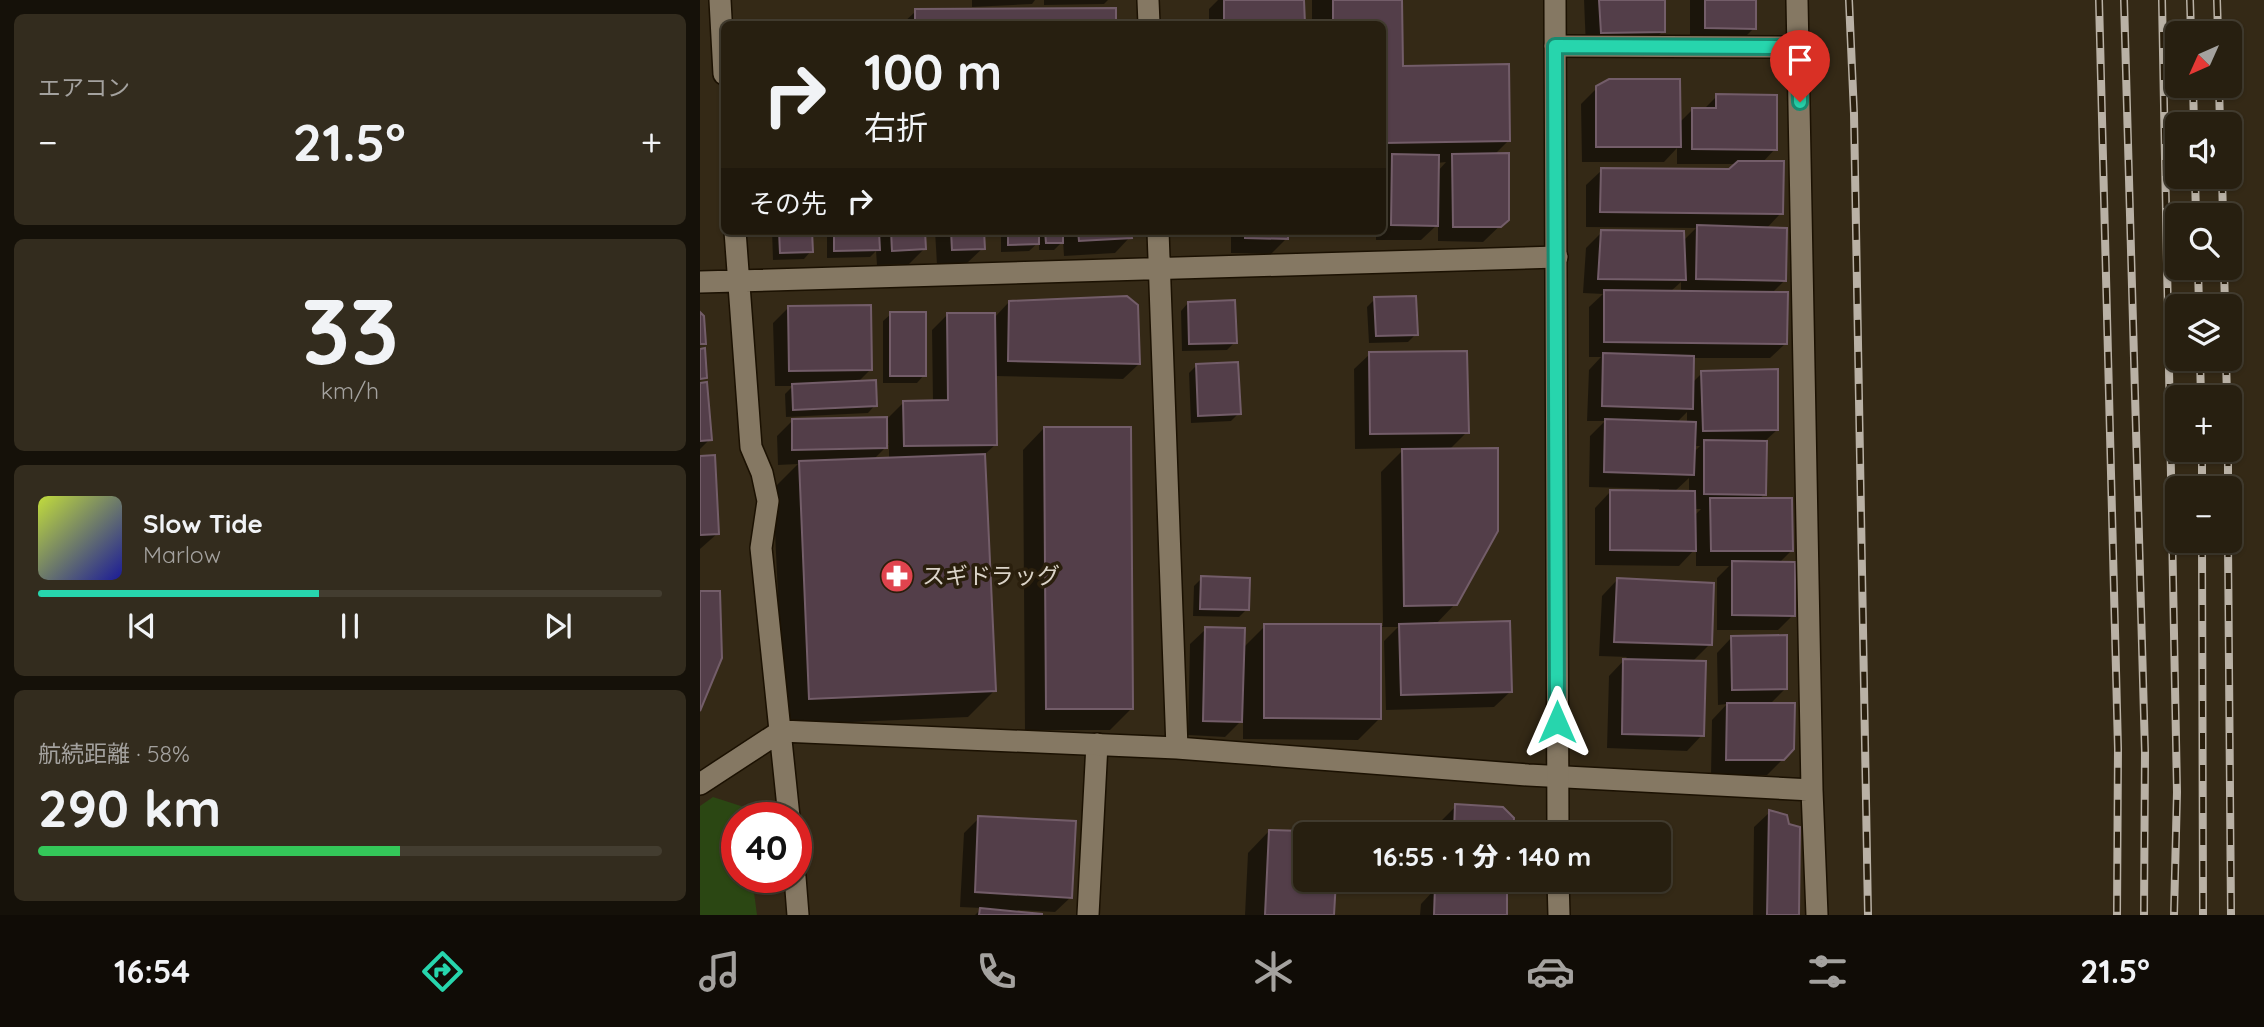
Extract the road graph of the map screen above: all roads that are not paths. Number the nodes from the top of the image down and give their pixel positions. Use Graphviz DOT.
graph roads {
  1 [pos="720,0"];
  2 [pos="1148,0"];
  3 [pos="1555,0"];
  4 [pos="1797,0"];
  5 [pos="721,21"];
  6 [pos="1149,21"];
  7 [pos="1555,46"];
  8 [pos="1799,47"];
  9 [pos="735,235"];
  10 [pos="1158,235"];
  11 [pos="1557,257"];
  12 [pos="1160,267"];
  13 [pos="738,281"];
  14 [pos="700,282"];
  15 [pos="781,731"];
  16 [pos="1097,744"];
  17 [pos="1177,748"];
  18 [pos="1558,776"];
  19 [pos="700,784"];
  20 [pos="1812,790"];
  21 [pos="788,802"];
  22 [pos="1558,822"];
  23 [pos="1558,892"];
  24 [pos="796,893"];
  25 [pos="798,915"];
  26 [pos="1088,915"];
  27 [pos="1559,915"];
  28 [pos="1817,915"];
  1 -- 5 [label="street"];
  2 -- 6 [label="street"];
  3 -- 7 [label="street"];
  4 -- 8 [label="street"];
  7 -- 8 [label="street"];
  7 -- 11 [label="street"];
  8 -- 20 [label="street"];
  9 -- 13 [label="street"];
  10 -- 12 [label="street"];
  11 -- 12 [label="street"];
  11 -- 18 [label="street"];
  12 -- 13 [label="street"];
  12 -- 17 [label="street"];
  13 -- 14 [label="street"];
  13 -- 15 [label="street"];
  15 -- 16 [label="street"];
  15 -- 19 [label="street"];
  15 -- 21 [label="street"];
  16 -- 17 [label="street"];
  16 -- 26 [label="street"];
  17 -- 18 [label="street"];
  18 -- 20 [label="street"];
  18 -- 22 [label="street"];
  20 -- 28 [label="street"];
  23 -- 27 [label="street"];
  24 -- 25 [label="street"];
}
